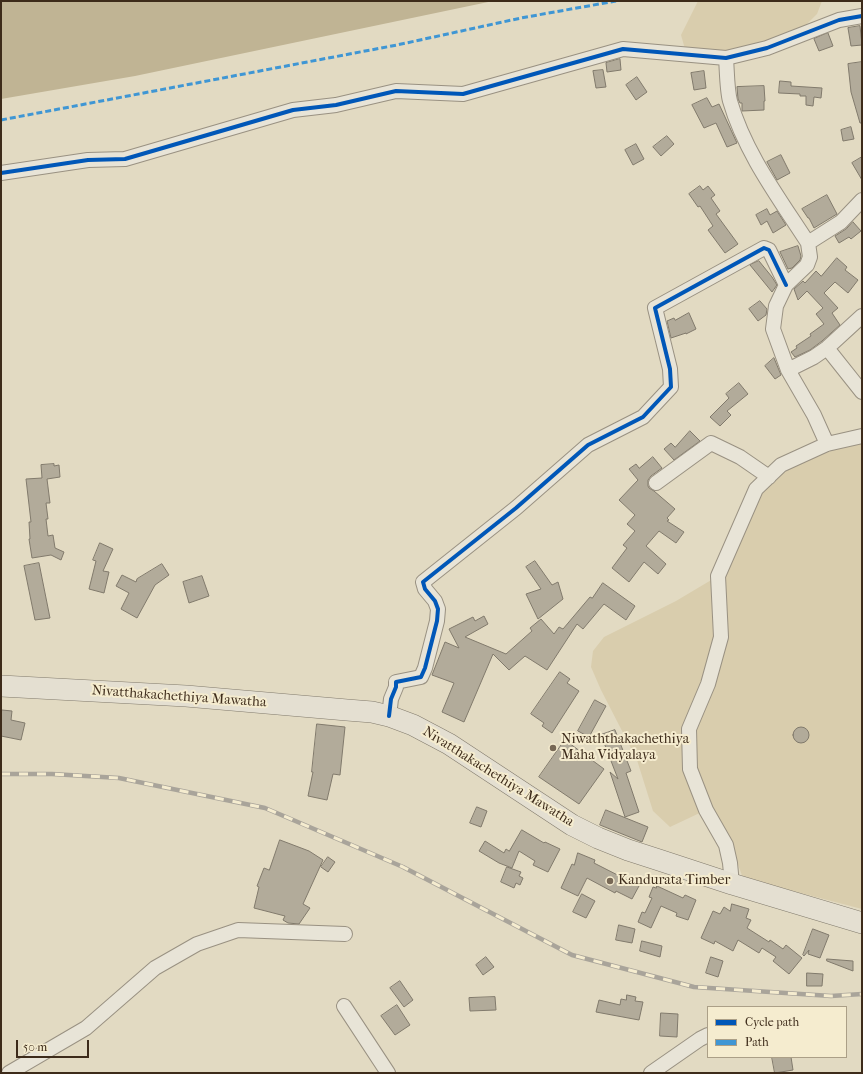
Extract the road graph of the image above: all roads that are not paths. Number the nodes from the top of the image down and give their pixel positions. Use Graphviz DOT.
graph roads {
  1 [pos="862,16"];
  2 [pos="726,58"];
  3 [pos="1,173"];
  4 [pos="862,200"];
  5 [pos="808,243"];
  6 [pos="786,284"];
  7 [pos="862,316"];
  8 [pos="827,348"];
  9 [pos="788,370"];
  10 [pos="862,392"];
  11 [pos="862,436"];
  12 [pos="827,444"];
  13 [pos="769,477"];
  14 [pos="656,483"];
  15 [pos="1,686"];
  16 [pos="389,716"];
  17 [pos="732,884"];
  18 [pos="862,923"];
  19 [pos="345,934"];
  20 [pos="344,1006"];
  21 [pos="707,1036"];
  22 [pos="9,1073"];
  23 [pos="388,1073"];
  24 [pos="651,1073"];
  1 -- 2 [label="street"];
  2 -- 3 [label="street"];
  2 -- 5 [label="street"];
  4 -- 5 [label="street"];
  5 -- 6 [label="street"];
  6 -- 9 [label="street"];
  6 -- 16 [label="street"];
  7 -- 8 [label="street"];
  8 -- 9 [label="street"];
  8 -- 10 [label="street"];
  9 -- 12 [label="street"];
  11 -- 12 [label="street"];
  12 -- 13 [label="street"];
  13 -- 14 [label="street"];
  13 -- 17 [label="street"];
  15 -- 16 [label="highway, Nivatthakachethiya Mawatha"];
  16 -- 17 [label="highway, Nivatthakachethiya Mawatha"];
  17 -- 18 [label="highway, Nivatthakachethiya Mawatha"];
  19 -- 22 [label="street"];
  20 -- 23 [label="street"];
  21 -- 24 [label="street"];
}
